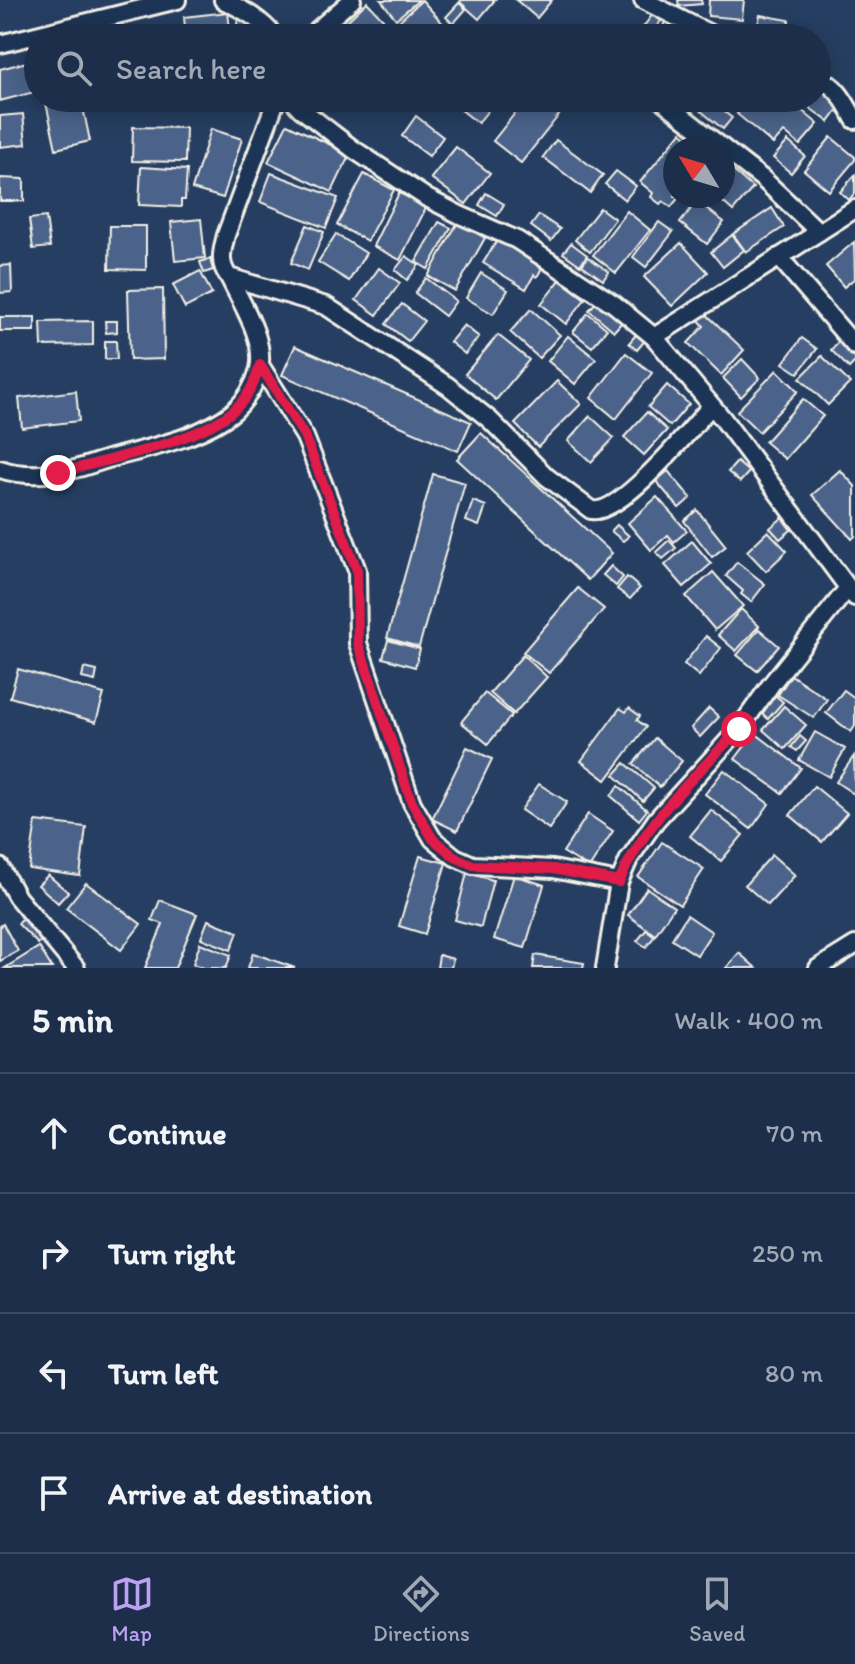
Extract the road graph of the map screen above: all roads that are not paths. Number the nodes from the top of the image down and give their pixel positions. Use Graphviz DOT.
graph roads {
  1 [pos="177,0"];
  2 [pos="223,0"];
  3 [pos="352,0"];
  4 [pos="643,0"];
  5 [pos="80,24"];
  6 [pos="264,24"];
  7 [pos="324,24"];
  8 [pos="690,24"];
  9 [pos="24,38"];
  10 [pos="0,44"];
  11 [pos="831,87"];
  12 [pos="272,112"];
  13 [pos="305,112"];
  14 [pos="677,112"];
  15 [pos="855,120"];
  16 [pos="708,136"];
  17 [pos="735,157"];
  18 [pos="855,209"];
  19 [pos="819,232"];
  20 [pos="779,257"];
  21 [pos="229,277"];
  22 [pos="654,337"];
  23 [pos="855,346"];
  24 [pos="260,365"];
  25 [pos="711,406"];
  26 [pos="0,469"];
  27 [pos="851,593"];
  28 [pos="0,867"];
  29 [pos="619,882"];
  30 [pos="17,897"];
  31 [pos="0,906"];
  32 [pos="855,945"];
  33 [pos="76,968"];
  34 [pos="605,968"];
  35 [pos="818,968"];
  1 -- 5 [label="street"];
  2 -- 6 [label="street"];
  3 -- 7 [label="street"];
  4 -- 8 [label="street"];
  9 -- 10 [label="street"];
  11 -- 15 [label="street"];
  12 -- 21 [label="street"];
  13 -- 22 [label="street"];
  14 -- 16 [label="street"];
  17 -- 19 [label="street"];
  18 -- 19 [label="street"];
  19 -- 20 [label="street"];
  20 -- 22 [label="street"];
  20 -- 23 [label="street"];
  21 -- 24 [label="street"];
  21 -- 25 [label="street"];
  22 -- 25 [label="street"];
  24 -- 26 [label="street"];
  24 -- 29 [label="street"];
  25 -- 27 [label="street"];
  27 -- 29 [label="street"];
  28 -- 30 [label="street"];
  29 -- 34 [label="street"];
  30 -- 31 [label="street"];
  30 -- 33 [label="street"];
  32 -- 35 [label="street"];
}
